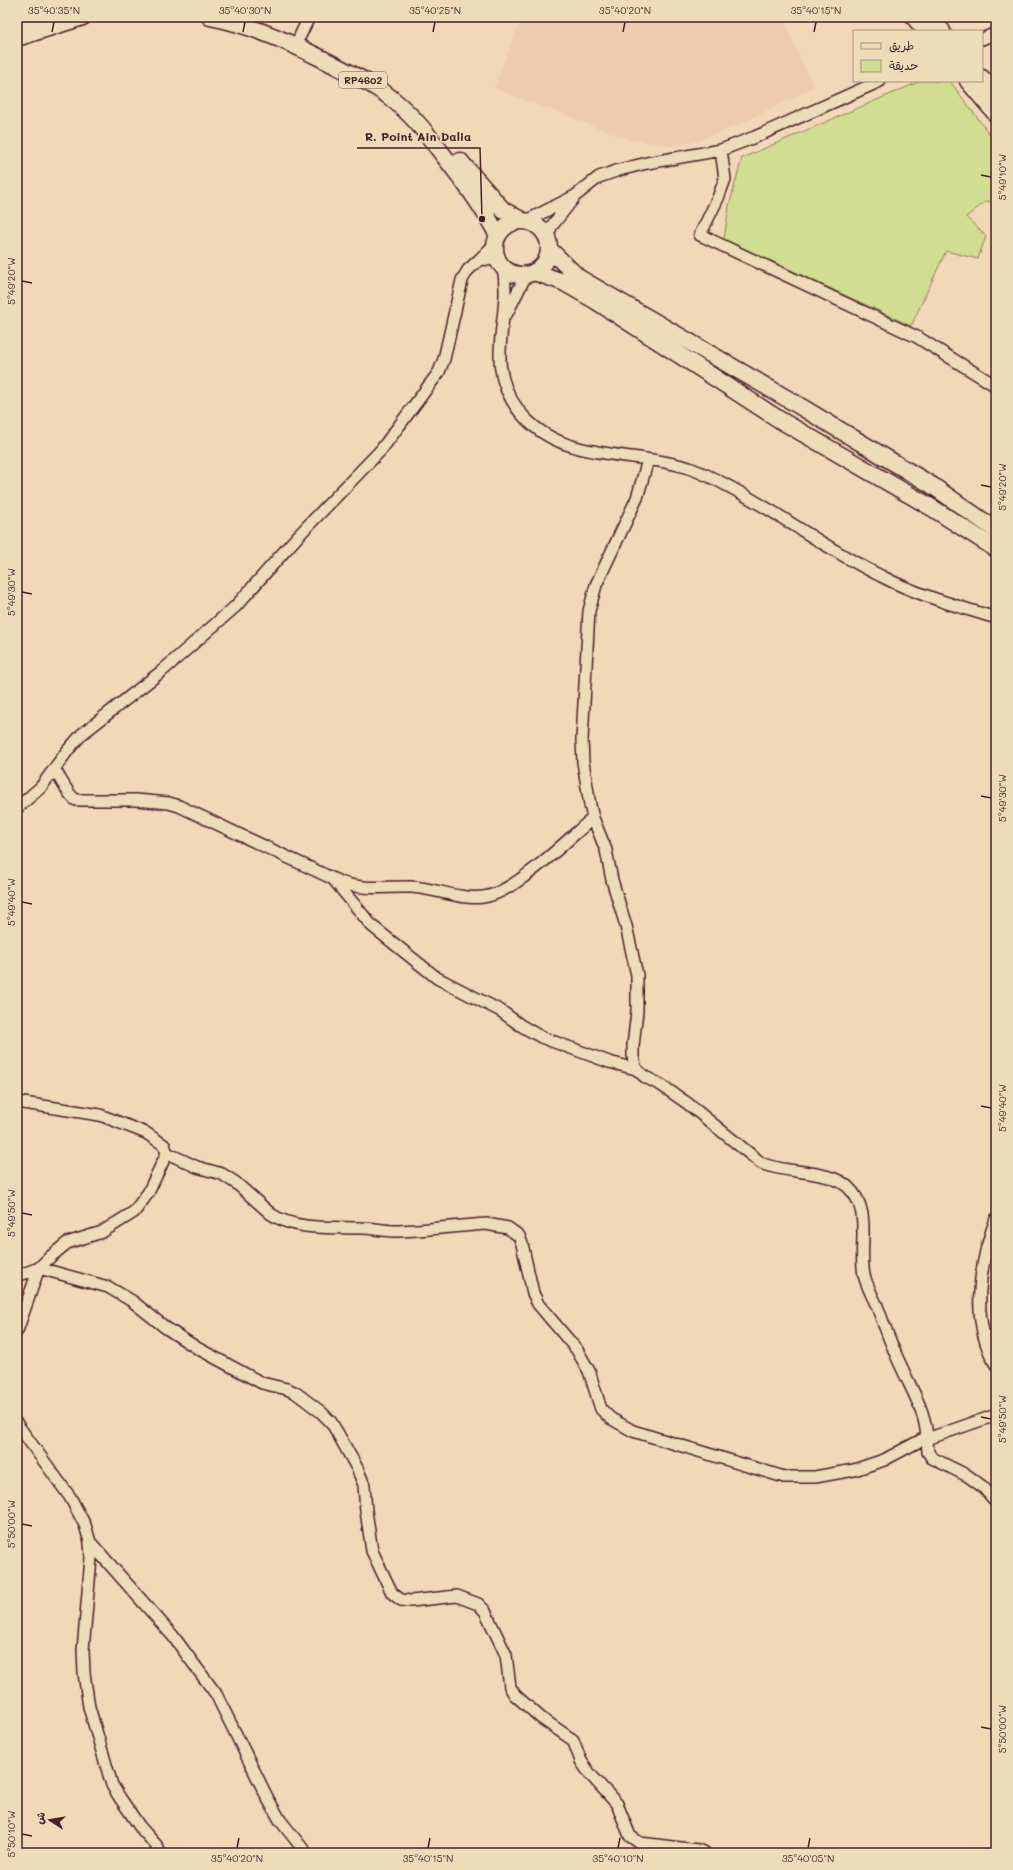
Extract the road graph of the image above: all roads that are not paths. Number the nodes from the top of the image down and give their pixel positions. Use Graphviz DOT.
graph roads {
  1 [pos="41,17"];
  2 [pos="83,17"];
  3 [pos="210,17"];
  4 [pos="251,17"];
  5 [pos="309,17"];
  6 [pos="914,17"];
  7 [pos="930,17"];
  8 [pos="17,25"];
  9 [pos="925,30"];
  10 [pos="941,30"];
  11 [pos="300,36"];
  12 [pos="17,38"];
  13 [pos="983,79"];
  14 [pos="878,82"];
  15 [pos="969,82"];
  16 [pos="996,95"];
  17 [pos="996,114"];
  18 [pos="721,150"];
  19 [pos="575,196"];
  20 [pos="524,221"];
  21 [pos="496,240"];
  22 [pos="548,243"];
  23 [pos="480,259"];
  24 [pos="500,264"];
  25 [pos="530,273"];
  26 [pos="503,322"];
  27 [pos="996,386"];
  28 [pos="648,460"];
  29 [pos="996,530"];
  30 [pos="996,549"];
  31 [pos="996,618"];
  32 [pos="54,770"];
  33 [pos="17,808"];
  34 [pos="593,818"];
  35 [pos="333,879"];
  36 [pos="636,1069"];
  37 [pos="17,1102"];
  38 [pos="167,1153"];
  39 [pos="996,1219"];
  40 [pos="39,1268"];
  41 [pos="17,1276"];
  42 [pos="17,1331"];
  43 [pos="996,1365"];
  44 [pos="996,1415"];
  45 [pos="17,1424"];
  46 [pos="927,1439"];
  47 [pos="996,1502"];
  48 [pos="90,1542"];
  49 [pos="160,1853"];
  50 [pos="306,1853"];
  51 [pos="705,1853"];
  1 -- 8 [label="highway"];
  2 -- 12 [label="highway"];
  3 -- 21 [label="highway, RP4602"];
  4 -- 11 [label="highway, RP4602"];
  5 -- 11 [label="street"];
  6 -- 9 [label="highway"];
  7 -- 10 [label="highway"];
  11 -- 20 [label="highway, RP4602"];
  13 -- 16 [label="highway"];
  14 -- 18 [label="street"];
  15 -- 17 [label="highway"];
  18 -- 19 [label="street"];
  18 -- 27 [label="street"];
  19 -- 20 [label="street"];
  19 -- 22 [label="street"];
  20 -- 21 [label="highway"];
  20 -- 22 [label="highway, RP4602"];
  21 -- 23 [label="street"];
  21 -- 24 [label="highway, RP4602"];
  22 -- 25 [label="highway, RP4602"];
  22 -- 29 [label="highway"];
  23 -- 24 [label="street"];
  23 -- 32 [label="street"];
  24 -- 25 [label="highway"];
  24 -- 26 [label="street, RP4602"];
  25 -- 26 [label="street, RP4602"];
  25 -- 30 [label="highway"];
  26 -- 28 [label="street, RP4602"];
  28 -- 31 [label="street, RP4602"];
  28 -- 34 [label="street"];
  32 -- 33 [label="street"];
  32 -- 35 [label="street"];
  34 -- 35 [label="street"];
  34 -- 36 [label="street"];
  35 -- 36 [label="street"];
  36 -- 46 [label="street"];
  37 -- 38 [label="street"];
  38 -- 40 [label="street"];
  38 -- 46 [label="street"];
  39 -- 43 [label="street"];
  40 -- 41 [label="street"];
  40 -- 42 [label="street"];
  40 -- 51 [label="street"];
  44 -- 46 [label="street"];
  45 -- 48 [label="street"];
  46 -- 47 [label="street"];
  48 -- 49 [label="street"];
  48 -- 50 [label="street"];
}
